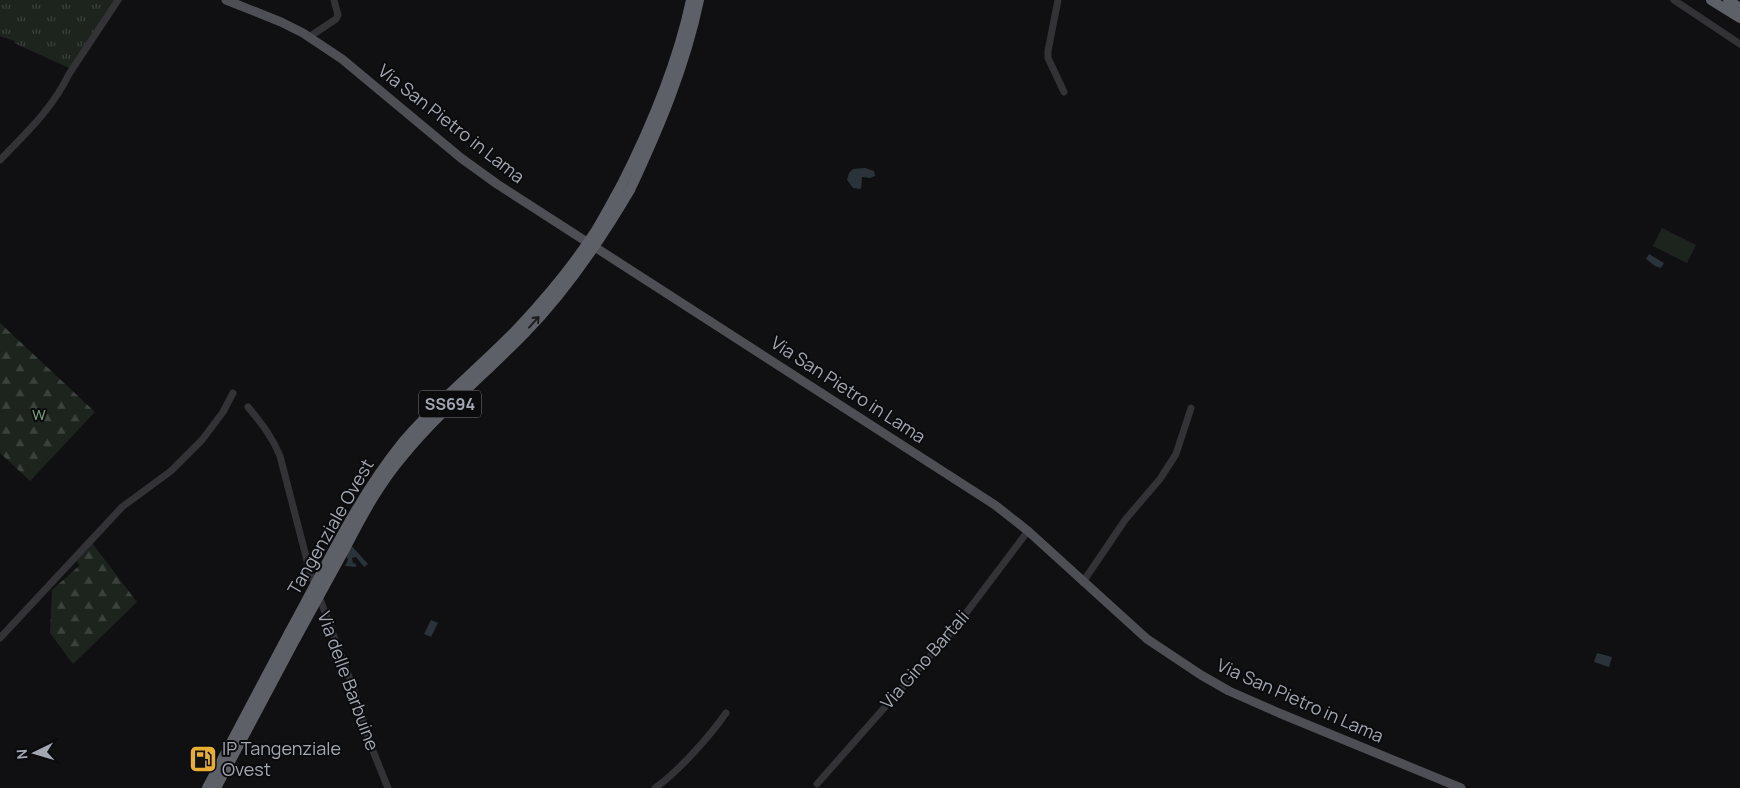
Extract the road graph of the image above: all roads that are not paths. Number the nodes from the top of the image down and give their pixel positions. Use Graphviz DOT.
graph roads {
  1 [pos="118,0"];
  2 [pos="226,0"];
  3 [pos="334,0"];
  4 [pos="687,0"];
  5 [pos="691,0"];
  6 [pos="699,0"];
  7 [pos="703,0"];
  8 [pos="1058,0"];
  9 [pos="1674,0"];
  10 [pos="1711,0"];
  11 [pos="1728,0"];
  12 [pos="1740,8"];
  13 [pos="1740,18"];
  14 [pos="692,32"];
  15 [pos="309,38"];
  16 [pos="1740,44"];
  17 [pos="679,46"];
  18 [pos="1064,92"];
  19 [pos="0,160"];
  20 [pos="625,188"];
  21 [pos="233,392"];
  22 [pos="248,407"];
  23 [pos="1191,408"];
  24 [pos="1028,531"];
  25 [pos="1083,582"];
  26 [pos="293,636"];
  27 [pos="0,638"];
  28 [pos="726,713"];
  29 [pos="817,784"];
  30 [pos="207,788"];
  31 [pos="216,788"];
  32 [pos="388,788"];
  33 [pos="655,788"];
  34 [pos="1461,788"];
  1 -- 19 [label="street"];
  2 -- 15 [label="main road, Via San Pietro in Lama"];
  3 -- 15 [label="street"];
  4 -- 17 [label="highway"];
  5 -- 17 [label="highway, Tangenziale Ovest / SS694"];
  6 -- 14 [label="highway, Tangenziale Ovest / SS694"];
  7 -- 14 [label="highway"];
  8 -- 18 [label="street"];
  9 -- 16 [label="street"];
  10 -- 13 [label="highway"];
  11 -- 12 [label="highway"];
  14 -- 20 [label="highway, Tangenziale Ovest / SS694"];
  15 -- 24 [label="main road, Via San Pietro in Lama"];
  17 -- 20 [label="highway, Tangenziale Ovest / SS694"];
  20 -- 26 [label="highway, Tangenziale Ovest / SS694, bridge"];
  21 -- 27 [label="street"];
  22 -- 32 [label="street, Via delle Barbuine"];
  23 -- 25 [label="street"];
  24 -- 25 [label="main road, Via San Pietro in Lama"];
  24 -- 29 [label="street, Via Gino Bartali"];
  25 -- 34 [label="main road, Via San Pietro in Lama"];
  26 -- 30 [label="highway, Tangenziale Ovest / SS694"];
  26 -- 31 [label="highway, Tangenziale Ovest / SS694"];
  28 -- 33 [label="street"];
}
